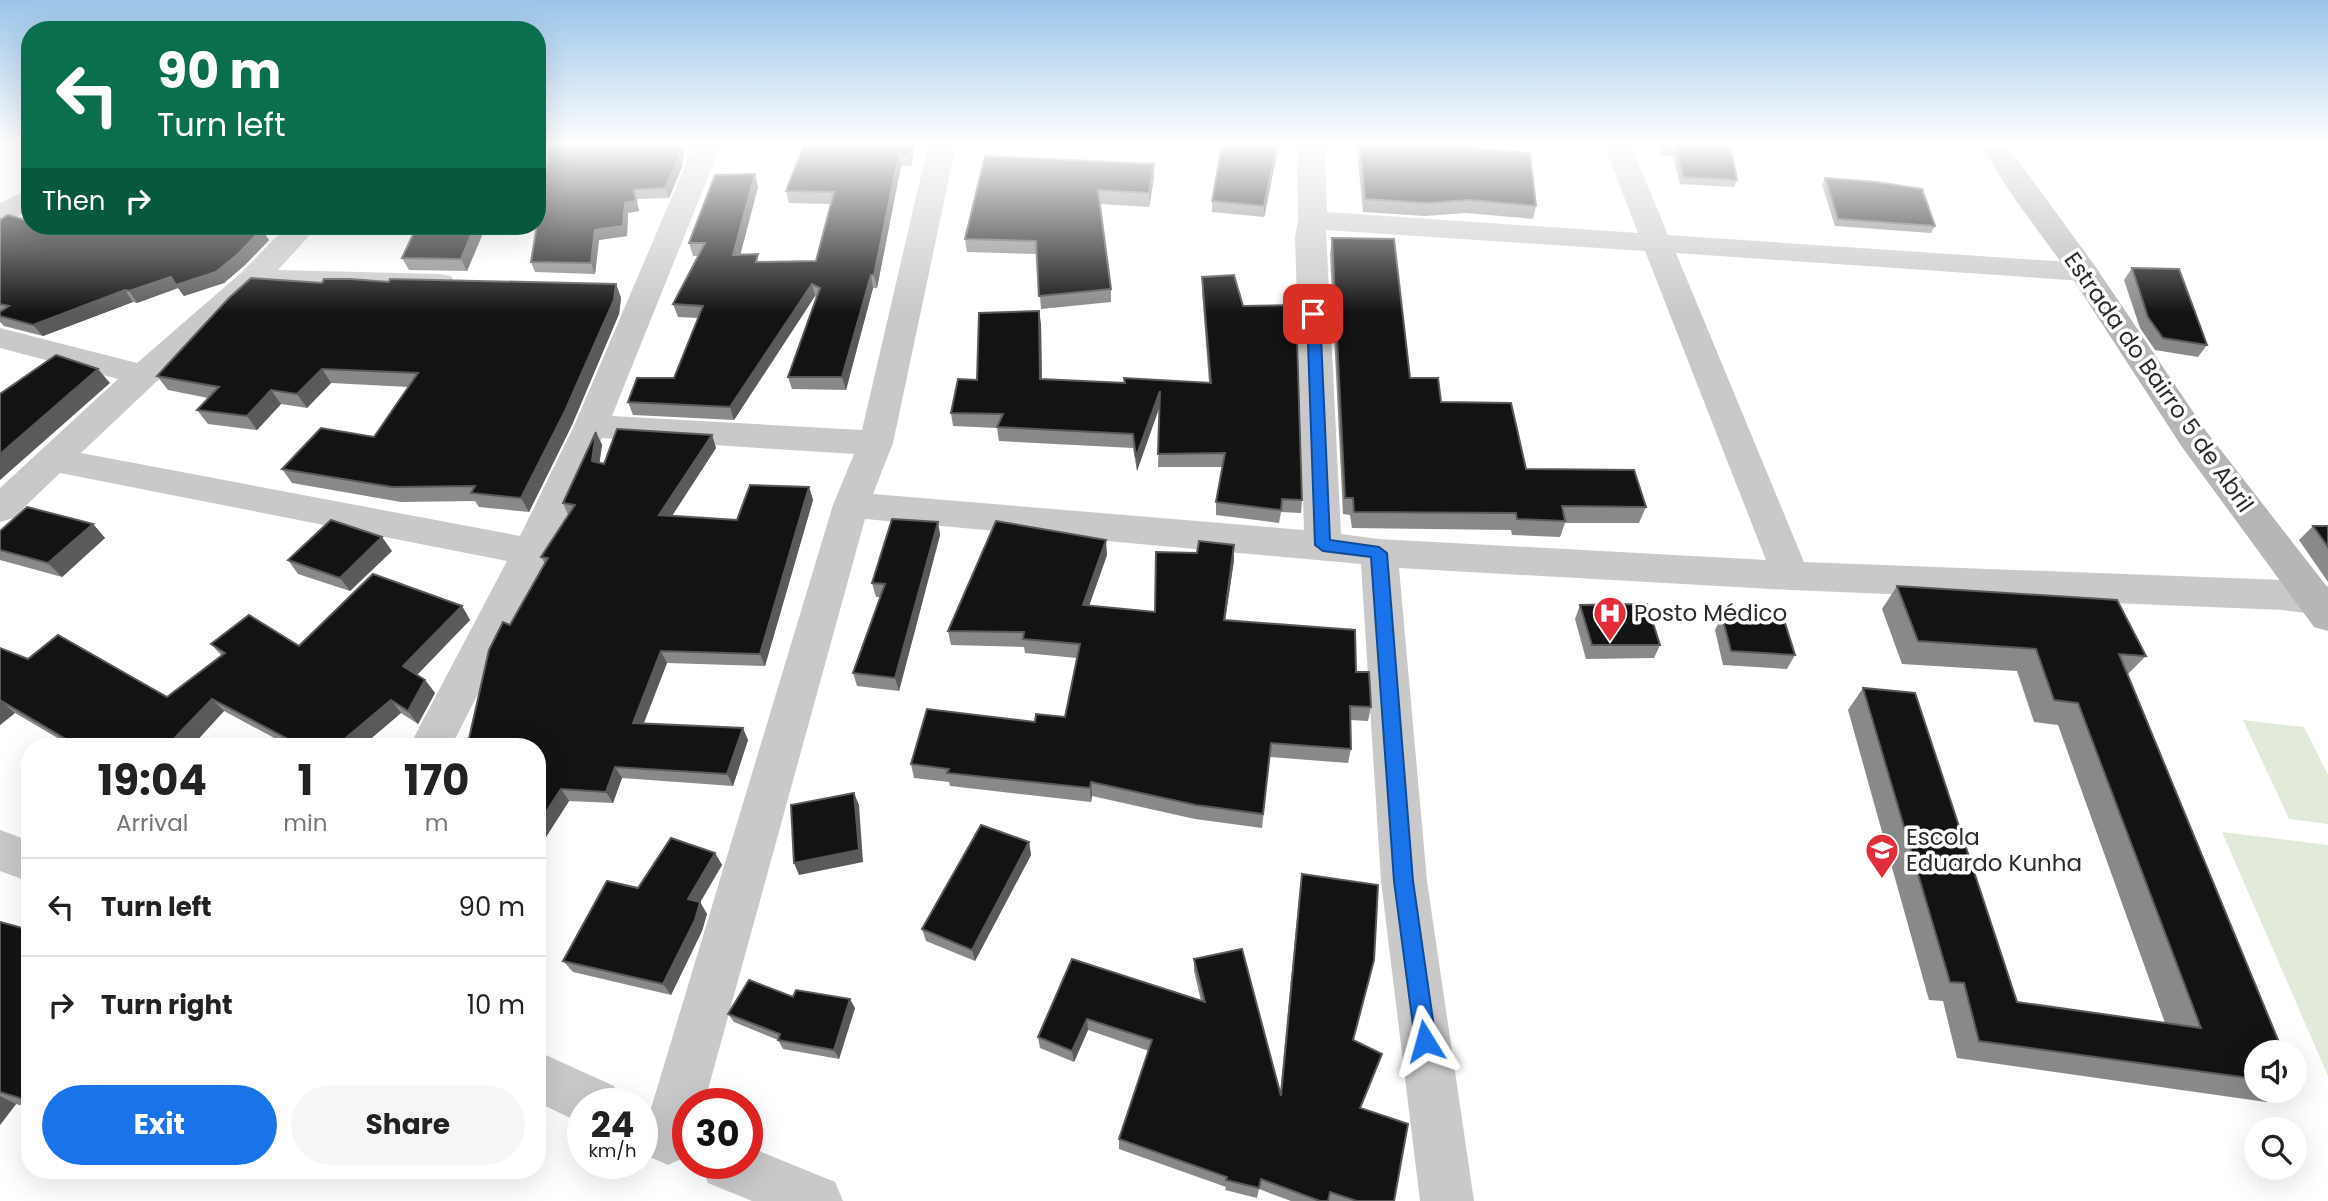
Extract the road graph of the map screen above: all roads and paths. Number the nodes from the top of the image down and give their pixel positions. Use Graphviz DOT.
graph roads {
  1 [pos="679,201"];
  2 [pos="930,201"];
  3 [pos="1312,201"];
  4 [pos="1638,201"];
  5 [pos="2031,201"];
  6 [pos="21,202"];
  7 [pos="0,215"];
  8 [pos="1313,220"];
  9 [pos="295,235"];
  10 [pos="1655,245"];
  11 [pos="2084,272"];
  12 [pos="253,279"];
  13 [pos="471,283"];
  14 [pos="0,338"];
  15 [pos="143,375"];
  16 [pos="591,426"];
  17 [pos="876,443"];
  18 [pos="53,460"];
  19 [pos="851,505"];
  20 [pos="0,509"];
  21 [pos="1323,545"];
  22 [pos="531,552"];
  23 [pos="1379,553"];
  24 [pos="1791,576"];
  25 [pos="2324,605"];
  26 [pos="435,738"];
  27 [pos="0,850"];
  28 [pos="21,858"];
  29 [pos="546,1080"];
  30 [pos="567,1090"];
  31 [pos="666,1138"];
  32 [pos="763,1179"];
  33 [pos="816,1201"];
  34 [pos="1447,1201"];
  1 -- 16 [label="street"];
  2 -- 17 [label="street"];
  3 -- 8 [label="street"];
  4 -- 10 [label="street"];
  5 -- 11 [label="street, Estrada do Bairro 5 de Abril"];
  6 -- 7 [label="street"];
  8 -- 10 [label="street"];
  8 -- 21 [label="street"];
  9 -- 12 [label="street"];
  10 -- 11 [label="street"];
  10 -- 24 [label="street"];
  11 -- 25 [label="street, Estrada do Bairro 5 de Abril"];
  12 -- 13 [label="street"];
  12 -- 15 [label="street"];
  14 -- 15 [label="street"];
  15 -- 18 [label="street"];
  16 -- 17 [label="street"];
  16 -- 22 [label="street"];
  17 -- 19 [label="street"];
  18 -- 20 [label="street"];
  18 -- 22 [label="street"];
  19 -- 21 [label="street"];
  19 -- 31 [label="street"];
  21 -- 23 [label="street"];
  22 -- 26 [label="street"];
  23 -- 24 [label="street"];
  23 -- 34 [label="street"];
  24 -- 25 [label="street"];
  27 -- 28 [label="street"];
  29 -- 30 [label="street"];
  32 -- 33 [label="street"];
}
